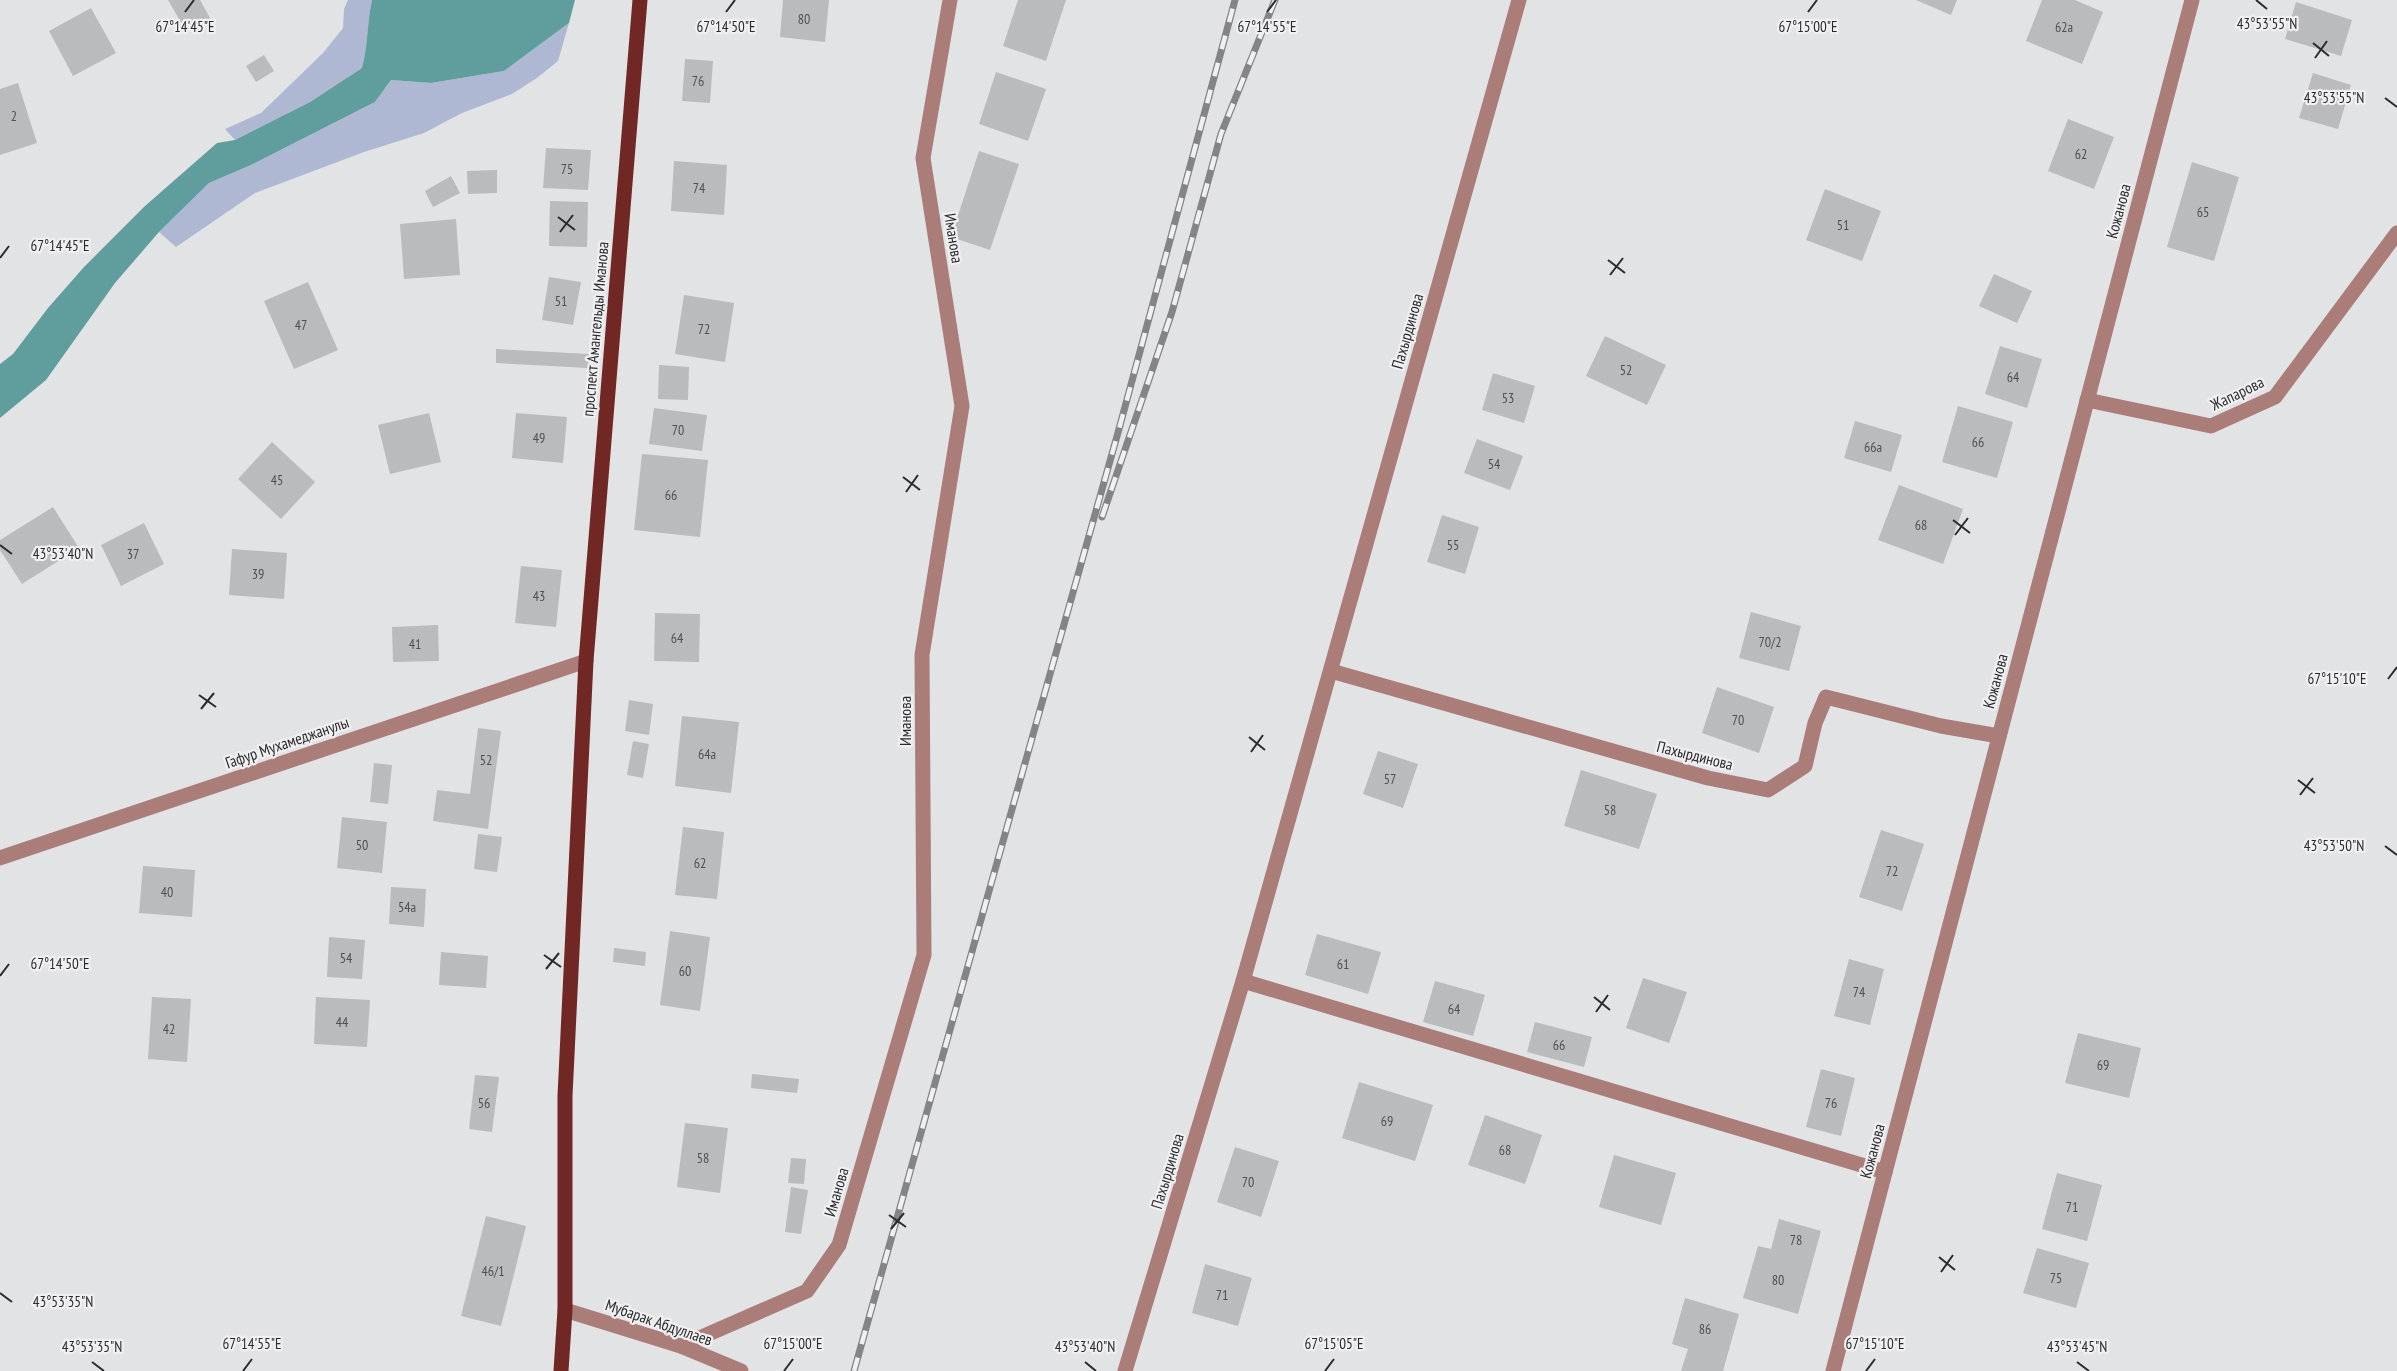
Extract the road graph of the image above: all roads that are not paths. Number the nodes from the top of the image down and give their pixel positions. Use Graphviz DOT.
graph roads {
  1 [pos="640,0"];
  2 [pos="950,0"];
  3 [pos="1519,0"];
  4 [pos="2192,0"];
  5 [pos="2397,233"];
  6 [pos="2087,400"];
  7 [pos="586,661"];
  8 [pos="1331,671"];
  9 [pos="1999,736"];
  10 [pos="0,858"];
  11 [pos="1243,981"];
  12 [pos="1885,1172"];
  13 [pos="565,1310"];
  14 [pos="681,1346"];
  15 [pos="561,1371"];
  16 [pos="741,1371"];
  17 [pos="1125,1371"];
  18 [pos="1833,1371"];
  1 -- 7 [label="main road, проспект Амангельды Иманова"];
  2 -- 14 [label="street, Иманова"];
  3 -- 8 [label="street, Пахырдинова"];
  4 -- 6 [label="street, Кожанова"];
  5 -- 6 [label="street, Жапарова"];
  6 -- 9 [label="street, Кожанова"];
  7 -- 10 [label="street, Гафур Мухамеджанулы"];
  7 -- 13 [label="main road"];
  8 -- 9 [label="street, Пахырдинова"];
  8 -- 11 [label="street, Пахырдинова"];
  9 -- 12 [label="street, Кожанова"];
  11 -- 12 [label="street"];
  11 -- 17 [label="street, Пахырдинова"];
  12 -- 18 [label="street, Кожанова"];
  13 -- 14 [label="street, Мубарак Абдуллаев"];
  13 -- 15 [label="main road"];
  14 -- 16 [label="street, Мубарак Абдуллаев"];
}
